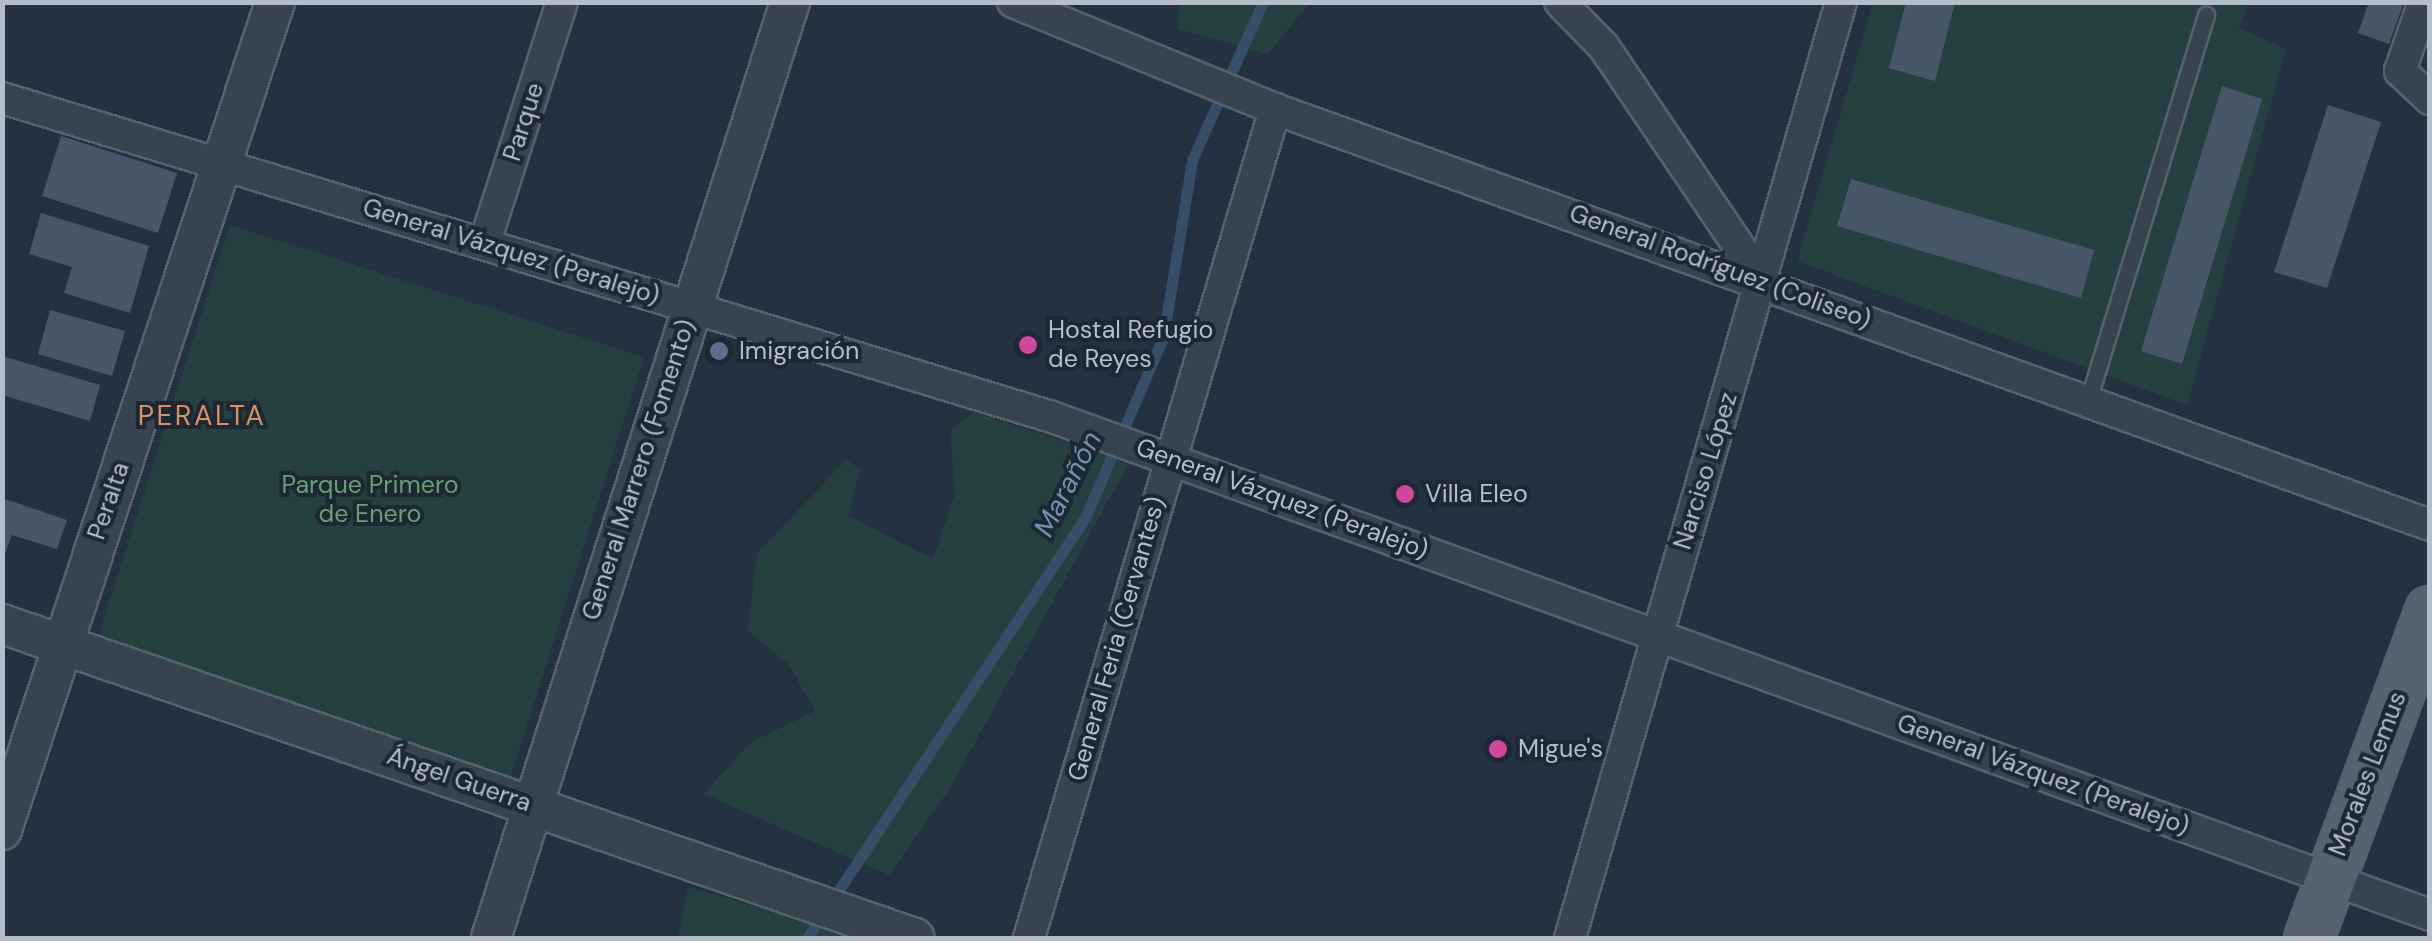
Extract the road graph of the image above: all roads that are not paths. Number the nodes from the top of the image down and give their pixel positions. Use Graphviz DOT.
graph roads {
  1 [pos="276,2"];
  2 [pos="562,2"];
  3 [pos="790,2"];
  4 [pos="1012,2"];
  5 [pos="1560,2"];
  6 [pos="1842,2"];
  7 [pos="2424,2"];
  8 [pos="2206,15"];
  9 [pos="2,98"];
  10 [pos="2430,99"];
  11 [pos="1276,110"];
  12 [pos="223,166"];
  13 [pos="485,242"];
  14 [pos="1763,282"];
  15 [pos="693,307"];
  16 [pos="2088,401"];
  17 [pos="1170,458"];
  18 [pos="2430,525"];
  19 [pos="2430,611"];
  20 [pos="2,624"];
  21 [pos="1657,635"];
  22 [pos="61,643"];
  23 [pos="530,804"];
  24 [pos="2,830"];
  25 [pos="2329,878"];
  26 [pos="2430,916"];
  27 [pos="491,938"];
  28 [pos="915,938"];
  29 [pos="1030,938"];
  30 [pos="1570,938"];
  31 [pos="2309,938"];
  1 -- 12 [label="street, Peralta"];
  2 -- 13 [label="street, Parque"];
  3 -- 15 [label="street, General Marrero (Fomento)"];
  4 -- 11 [label="street, General Rodríguez (Coliseo)"];
  5 -- 14 [label="street"];
  6 -- 14 [label="street, Narciso López"];
  7 -- 10 [label="street"];
  8 -- 16 [label="lane"];
  9 -- 12 [label="street, General Vázquez (Peralejo)"];
  11 -- 14 [label="street, General Rodríguez (Coliseo)"];
  11 -- 17 [label="street, General Feria (Cervantes)"];
  12 -- 13 [label="street, General Vázquez (Peralejo)"];
  12 -- 22 [label="street, Peralta"];
  13 -- 15 [label="street, General Vázquez (Peralejo)"];
  14 -- 16 [label="street, General Rodríguez (Coliseo)"];
  14 -- 21 [label="street, Narciso López"];
  15 -- 17 [label="street, General Vázquez (Peralejo)"];
  15 -- 23 [label="street, General Marrero (Fomento)"];
  16 -- 18 [label="street, General Rodríguez (Coliseo)"];
  17 -- 21 [label="street, General Vázquez (Peralejo)"];
  17 -- 29 [label="street, General Feria (Cervantes)"];
  19 -- 25 [label="main road, Morales Lemus"];
  20 -- 22 [label="street, Ángel Guerra"];
  21 -- 25 [label="street, General Vázquez (Peralejo)"];
  21 -- 30 [label="street, Narciso López"];
  22 -- 23 [label="street, Ángel Guerra"];
  22 -- 24 [label="street, Peralta"];
  23 -- 27 [label="street, General Marrero (Fomento)"];
  23 -- 28 [label="street, Ángel Guerra"];
  25 -- 26 [label="street, General Vázquez (Peralejo)"];
  25 -- 31 [label="main road, Morales Lemus"];
}
